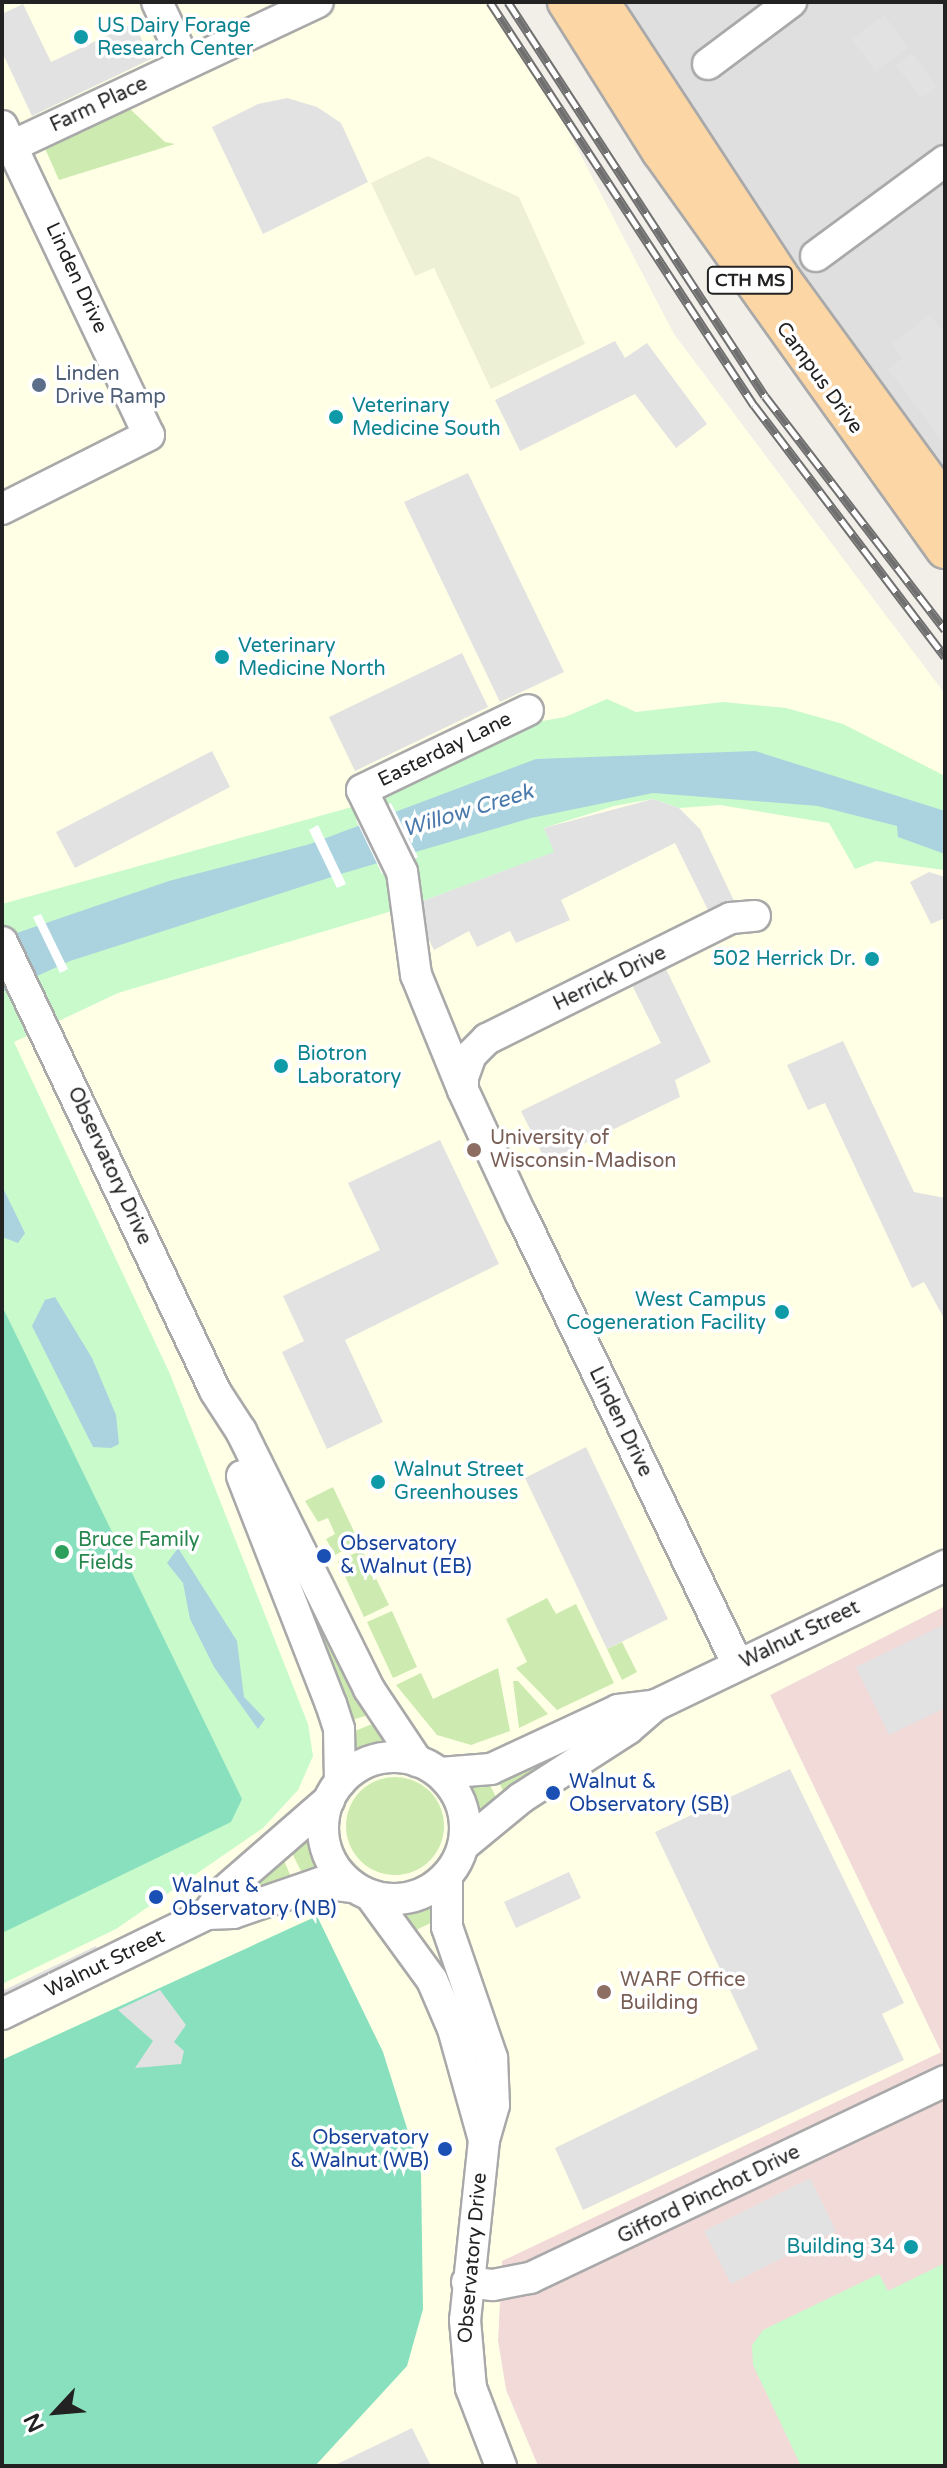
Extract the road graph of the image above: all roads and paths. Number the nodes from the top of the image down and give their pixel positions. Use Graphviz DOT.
graph roads {
  1 [pos="157,2"];
  2 [pos="318,2"];
  3 [pos="566,2"];
  4 [pos="601,2"];
  5 [pos="791,2"];
  6 [pos="186,64"];
  7 [pos="708,64"];
  8 [pos="7,136"];
  9 [pos="945,161"];
  10 [pos="816,256"];
  11 [pos="945,503"];
  12 [pos="2,509"];
  13 [pos="945,550"];
  14 [pos="528,710"];
  15 [pos="368,801"];
  16 [pos="755,916"];
  17 [pos="2,942"];
  18 [pos="466,1074"];
  19 [pos="215,1391"];
  20 [pos="945,1566"];
  21 [pos="738,1665"];
  22 [pos="656,1705"];
  23 [pos="428,1767"];
  24 [pos="334,1791"];
  25 [pos="464,1845"];
  26 [pos="447,1876"];
  27 [pos="362,1891"];
  28 [pos="207,1914"];
  29 [pos="2,2014"];
  30 [pos="945,2081"];
  31 [pos="484,2140"];
  32 [pos="467,2282"];
  33 [pos="501,2466"];
  1 -- 6 [label="street"];
  2 -- 6 [label="street, Farm Place"];
  3 -- 13 [label="main road, Campus Drive / CTH MS"];
  4 -- 11 [label="main road, Campus Drive / CTH MS"];
  5 -- 7 [label="street"];
  6 -- 8 [label="street, Farm Place"];
  8 -- 12 [label="street, Linden Drive"];
  9 -- 10 [label="street"];
  14 -- 15 [label="street, Easterday Lane"];
  15 -- 18 [label="street, Linden Drive"];
  16 -- 18 [label="street, Herrick Drive"];
  17 -- 19 [label="street, Observatory Drive"];
  18 -- 21 [label="street, Linden Drive"];
  19 -- 23 [label="street, Observatory Drive"];
  19 -- 24 [label="street, Observatory Drive"];
  20 -- 21 [label="street, Walnut Street"];
  21 -- 22 [label="street, Walnut Street"];
  22 -- 23 [label="street, Walnut Street"];
  22 -- 25 [label="street, Walnut Street"];
  23 -- 24 [label="street"];
  23 -- 25 [label="street"];
  24 -- 27 [label="street"];
  24 -- 28 [label="street, Walnut Street"];
  25 -- 26 [label="street"];
  26 -- 27 [label="street"];
  26 -- 31 [label="street, Observatory Drive"];
  27 -- 28 [label="street, Walnut Street"];
  27 -- 31 [label="street, Observatory Drive"];
  28 -- 29 [label="street, Walnut Street"];
  30 -- 32 [label="street, Gifford Pinchot Drive"];
  31 -- 32 [label="street, Observatory Drive"];
  32 -- 33 [label="street, Observatory Drive"];
}
